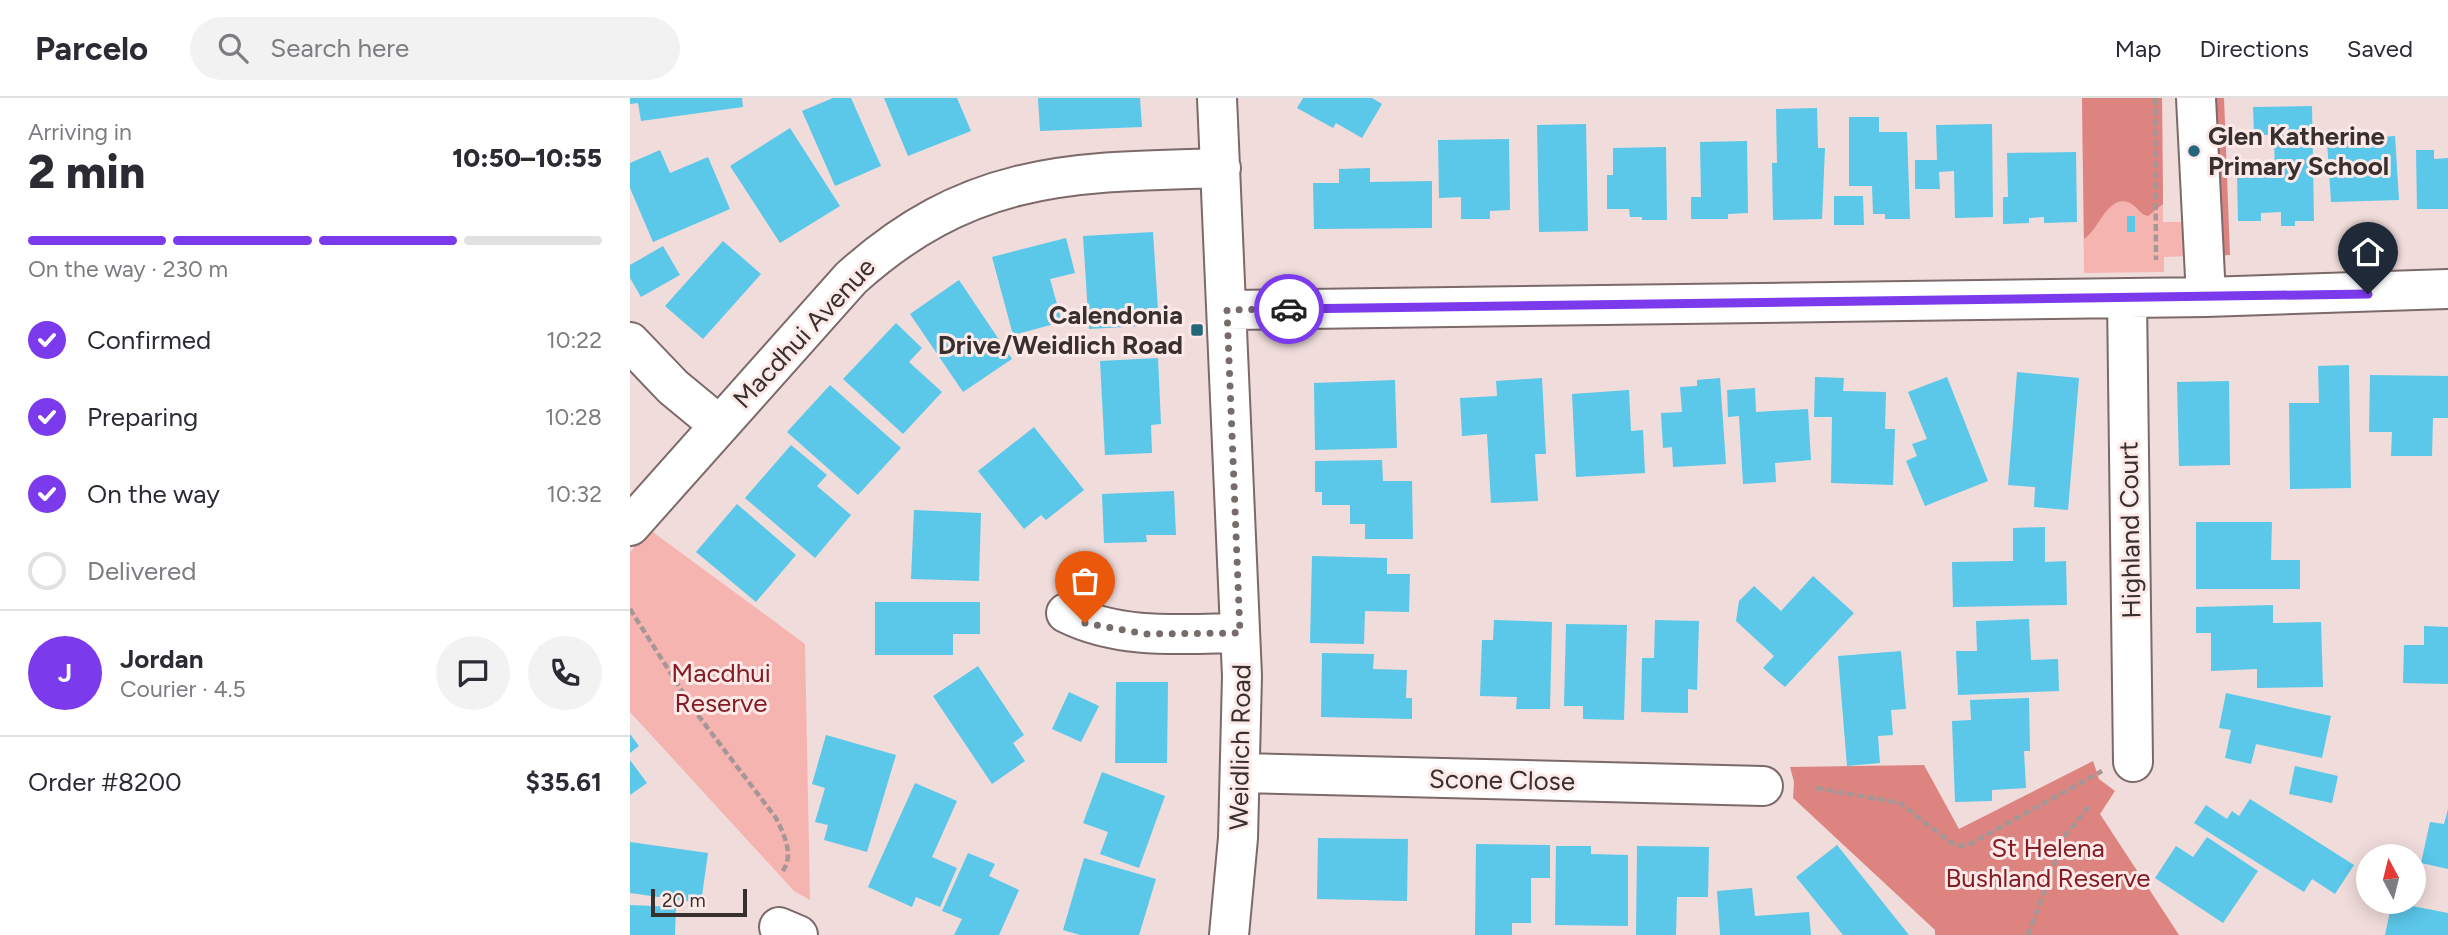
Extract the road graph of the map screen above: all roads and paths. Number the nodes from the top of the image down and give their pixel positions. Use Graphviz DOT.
graph roads {
  1 [pos="1217,98"];
  2 [pos="2155,98"];
  3 [pos="2196,98"];
  4 [pos="1221,168"];
  5 [pos="2156,260"];
  6 [pos="2448,289"];
  7 [pos="2206,297"];
  8 [pos="2127,298"];
  9 [pos="1227,310"];
  10 [pos="630,342"];
  11 [pos="719,425"];
  12 [pos="630,526"];
  13 [pos="630,609"];
  14 [pos="1066,613"];
  15 [pos="1240,633"];
  16 [pos="2133,762"];
  17 [pos="1241,773"];
  18 [pos="1763,786"];
  19 [pos="1816,788"];
  20 [pos="2091,804"];
  21 [pos="782,872"];
  22 [pos="1229,935"];
  23 [pos="2028,935"];
  1 -- 4 [label="street, Weidlich Road"];
  2 -- 5 [label="path"];
  3 -- 7 [label="street"];
  4 -- 9 [label="street, Weidlich Road"];
  4 -- 11 [label="street, Macdhui Avenue"];
  6 -- 7 [label="street"];
  7 -- 8 [label="street"];
  8 -- 9 [label="street"];
  8 -- 16 [label="street, Highland Court"];
  9 -- 15 [label="street, Weidlich Road"];
  10 -- 11 [label="street"];
  11 -- 12 [label="street, Macdhui Avenue"];
  13 -- 21 [label="path"];
  14 -- 15 [label="street"];
  15 -- 17 [label="street, Weidlich Road"];
  16 -- 19 [label="path"];
  17 -- 18 [label="street, Scone Close"];
  17 -- 22 [label="street, Weidlich Road"];
  20 -- 23 [label="path"];
}
